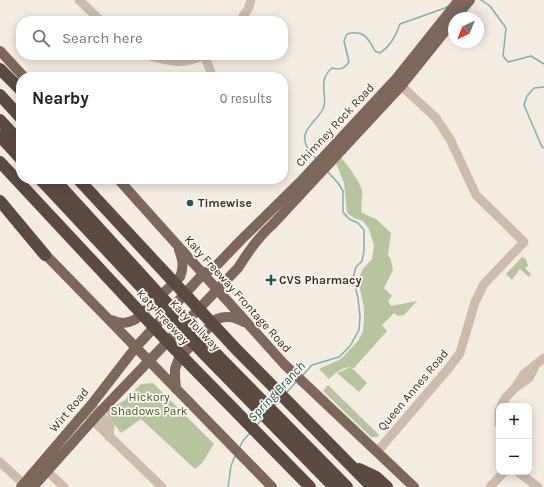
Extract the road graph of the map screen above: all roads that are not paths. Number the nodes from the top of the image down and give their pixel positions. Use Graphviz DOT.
graph roads {
  1 [pos="79,0"];
  2 [pos="251,0"];
  3 [pos="459,0"];
  4 [pos="470,0"];
  5 [pos="461,12"];
  6 [pos="96,16"];
  7 [pos="243,16"];
  8 [pos="448,25"];
  9 [pos="436,35"];
  10 [pos="0,51"];
  11 [pos="163,60"];
  12 [pos="194,60"];
  13 [pos="206,60"];
  14 [pos="0,69"];
  15 [pos="19,72"];
  16 [pos="212,72"];
  17 [pos="398,83"];
  18 [pos="16,85"];
  19 [pos="0,95"];
  20 [pos="16,113"];
  21 [pos="0,121"];
  22 [pos="0,136"];
  23 [pos="16,137"];
  24 [pos="16,154"];
  25 [pos="0,162"];
  26 [pos="0,168"];
  27 [pos="16,179"];
  28 [pos="16,182"];
  29 [pos="19,184"];
  30 [pos="20,184"];
  31 [pos="45,184"];
  32 [pos="58,184"];
  33 [pos="83,184"];
  34 [pos="122,184"];
  35 [pos="26,190"];
  36 [pos="0,201"];
  37 [pos="0,209"];
  38 [pos="272,218"];
  39 [pos="178,246"];
  40 [pos="45,255"];
  41 [pos="203,274"];
  42 [pos="146,287"];
  43 [pos="216,289"];
  44 [pos="109,319"];
  45 [pos="248,324"];
  46 [pos="136,347"];
  47 [pos="544,358"];
  48 [pos="150,361"];
  49 [pos="176,389"];
  50 [pos="503,403"];
  51 [pos="88,409"];
  52 [pos="96,416"];
  53 [pos="294,441"];
  54 [pos="377,452"];
  55 [pos="0,462"];
  56 [pos="349,465"];
  57 [pos="47,471"];
  58 [pos="501,475"];
  59 [pos="522,475"];
  60 [pos="306,484"];
  61 [pos="26,486"];
  62 [pos="64,487"];
  63 [pos="162,487"];
  64 [pos="272,487"];
  65 [pos="334,487"];
  66 [pos="347,487"];
  67 [pos="372,487"];
  68 [pos="387,487"];
  69 [pos="414,487"];
  70 [pos="490,487"];
  71 [pos="538,487"];
  1 -- 6 [label="street"];
  2 -- 7 [label="street"];
  3 -- 9 [label="main road, Chimney Rock Road"];
  4 -- 5 [label="main road, Chimney Rock Road"];
  8 -- 9 [label="main road, Chimney Rock Road"];
  9 -- 17 [label="main road, Chimney Rock Road"];
  10 -- 15 [label="main road"];
  11 -- 12 [label="street"];
  13 -- 16 [label="street"];
  14 -- 18 [label="highway"];
  17 -- 38 [label="main road, Chimney Rock Road"];
  17 -- 54 [label="street, Queen Annes Road"];
  19 -- 20 [label="highway"];
  21 -- 23 [label="highway"];
  22 -- 24 [label="highway"];
  25 -- 27 [label="highway, Katy Freeway"];
  26 -- 28 [label="highway"];
  29 -- 35 [label="highway"];
  30 -- 35 [label="highway, Katy Freeway"];
  31 -- 42 [label="highway, Katy Tollway"];
  32 -- 42 [label="highway, Katy Tollway"];
  33 -- 56 [label="highway"];
  34 -- 39 [label="main road, Katy Freeway Frontage Road"];
  35 -- 60 [label="highway, Katy Freeway"];
  36 -- 40 [label="highway"];
  37 -- 40 [label="main road"];
  38 -- 41 [label="main road, Chimney Rock Road"];
  38 -- 43 [label="main road, Chimney Rock Road"];
  39 -- 41 [label="main road, Katy Freeway Frontage Road"];
  39 -- 44 [label="main road"];
  40 -- 44 [label="main road"];
  41 -- 43 [label="main road, Katy Freeway Frontage Road"];
  41 -- 46 [label="main road, Wirt Road"];
  42 -- 53 [label="highway, Katy Tollway"];
  43 -- 45 [label="main road, Katy Freeway Frontage Road"];
  43 -- 48 [label="main road, Wirt Road"];
  44 -- 46 [label="main road"];
  45 -- 49 [label="main road"];
  45 -- 54 [label="main road, Katy Freeway Frontage Road"];
  46 -- 48 [label="main road"];
  46 -- 51 [label="main road, Wirt Road"];
  47 -- 50 [label="street"];
  48 -- 49 [label="main road"];
  48 -- 52 [label="main road, Wirt Road"];
  49 -- 64 [label="main road"];
  51 -- 52 [label="street"];
  51 -- 61 [label="main road, Wirt Road"];
  52 -- 57 [label="main road, Wirt Road"];
  52 -- 63 [label="street"];
  53 -- 65 [label="highway, Katy Tollway"];
  53 -- 66 [label="highway, Katy Tollway"];
  54 -- 69 [label="main road, Katy Freeway Frontage Road"];
  55 -- 61 [label="street"];
  56 -- 67 [label="highway"];
  56 -- 68 [label="highway"];
  57 -- 61 [label="main road, Wirt Road"];
  57 -- 62 [label="street"];
  58 -- 70 [label="street"];
  59 -- 71 [label="street"];
}
